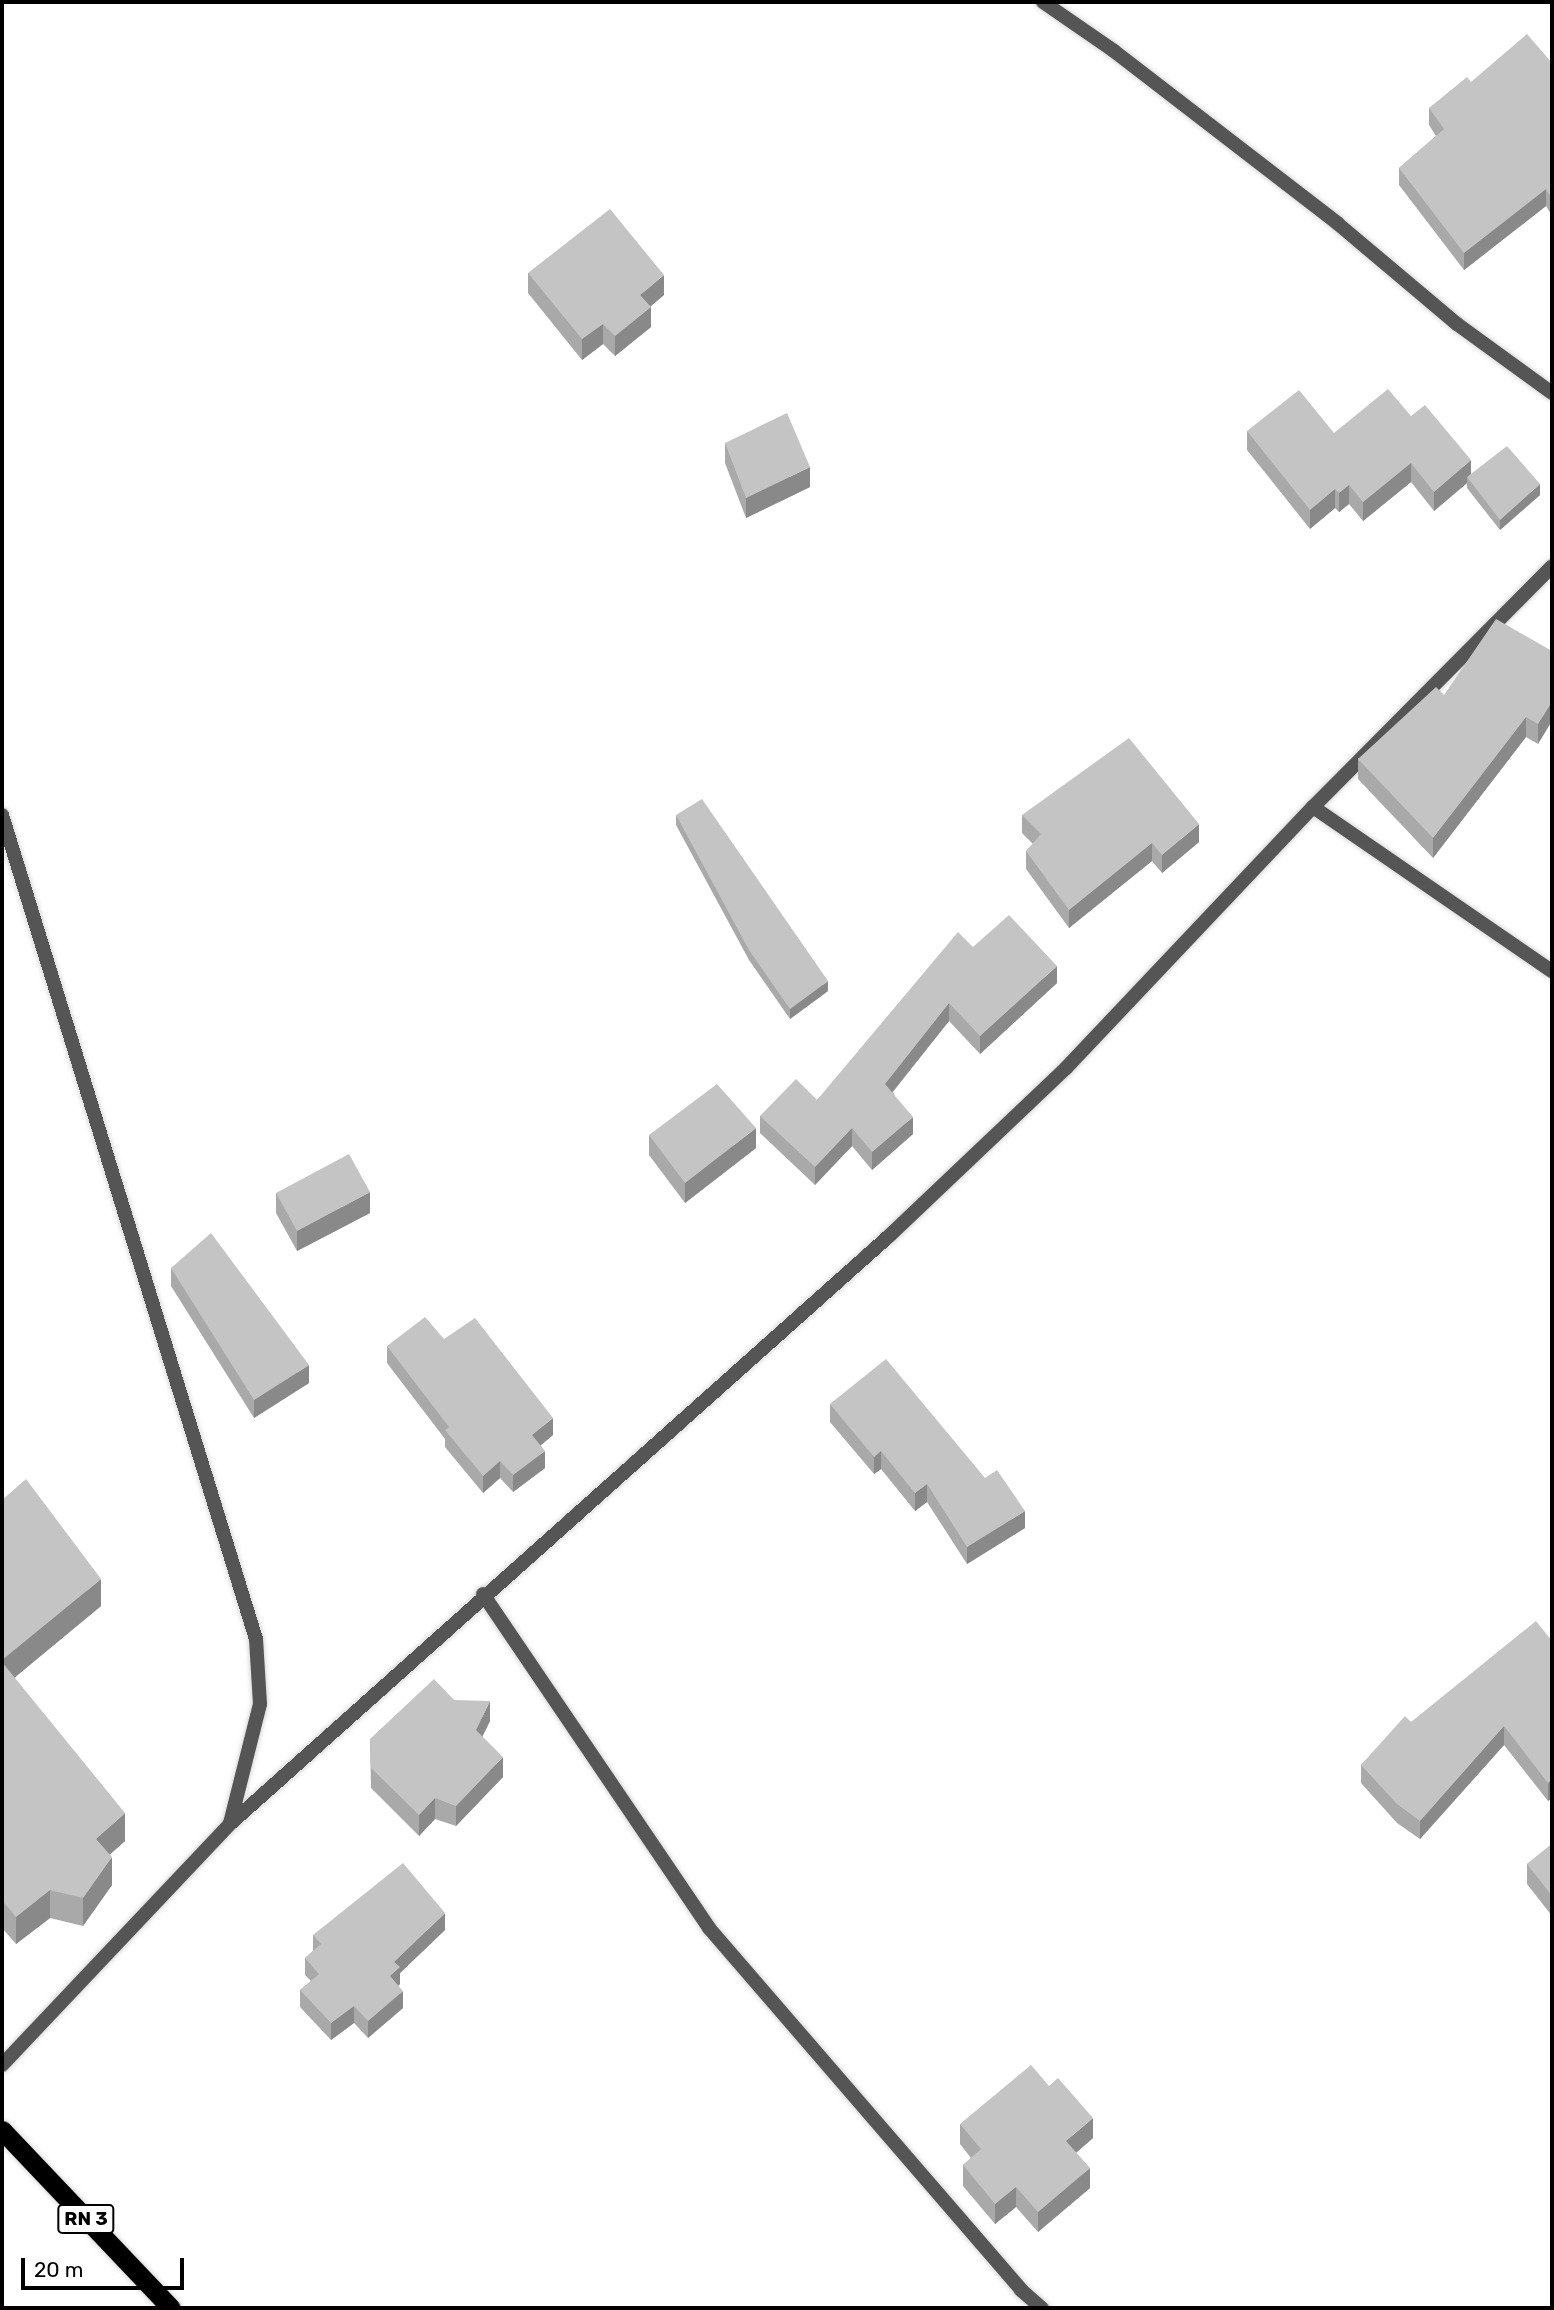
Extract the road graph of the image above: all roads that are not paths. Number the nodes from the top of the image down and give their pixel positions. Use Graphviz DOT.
graph roads {
  1 [pos="1043,2"];
  2 [pos="1552,393"];
  3 [pos="1552,566"];
  4 [pos="1313,807"];
  5 [pos="2,815"];
  6 [pos="1552,971"];
  7 [pos="483,1594"];
  8 [pos="230,1825"];
  9 [pos="2,2065"];
  10 [pos="2,2130"];
  11 [pos="171,2308"];
  12 [pos="1042,2308"];
  1 -- 2 [label="street"];
  3 -- 4 [label="street"];
  4 -- 6 [label="street"];
  4 -- 7 [label="street"];
  5 -- 8 [label="street"];
  7 -- 8 [label="street"];
  7 -- 12 [label="street"];
  8 -- 9 [label="street"];
  10 -- 11 [label="highway, RN 3"];
}
